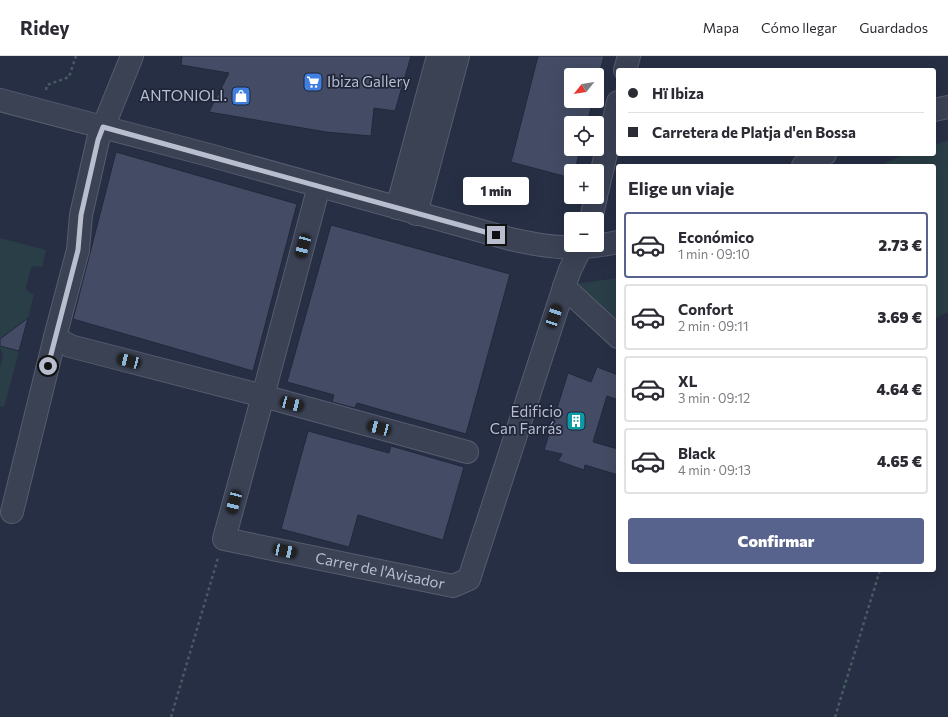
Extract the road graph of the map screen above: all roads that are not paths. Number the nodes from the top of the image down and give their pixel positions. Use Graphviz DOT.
graph roads {
  1 [pos="132,56"];
  2 [pos="438,56"];
  3 [pos="458,56"];
  4 [pos="629,56"];
  5 [pos="626,68"];
  6 [pos="0,100"];
  7 [pos="948,107"];
  8 [pos="936,110"];
  9 [pos="616,111"];
  10 [pos="103,127"];
  11 [pos="820,156"];
  12 [pos="604,164"];
  13 [pos="806,164"];
  14 [pos="319,186"];
  15 [pos="406,211"];
  16 [pos="616,242"];
  17 [pos="604,244"];
  18 [pos="564,247"];
  19 [pos="579,252"];
  20 [pos="564,287"];
  21 [pos="616,335"];
  22 [pos="55,337"];
  23 [pos="263,396"];
  24 [pos="467,452"];
  25 [pos="12,512"];
  1 -- 10 [label="street"];
  2 -- 15 [label="street"];
  3 -- 15 [label="street"];
  4 -- 5 [label="street"];
  6 -- 10 [label="street"];
  7 -- 8 [label="street"];
  9 -- 12 [label="street"];
  10 -- 14 [label="street"];
  10 -- 22 [label="street"];
  11 -- 13 [label="street"];
  14 -- 15 [label="street"];
  14 -- 23 [label="street"];
  15 -- 18 [label="street"];
  16 -- 17 [label="street"];
  19 -- 20 [label="street, Carrer de l'Avisador"];
  20 -- 21 [label="street"];
  20 -- 23 [label="street, Carrer de l'Avisador"];
  22 -- 23 [label="street"];
  22 -- 25 [label="street"];
  23 -- 24 [label="street"];
}
